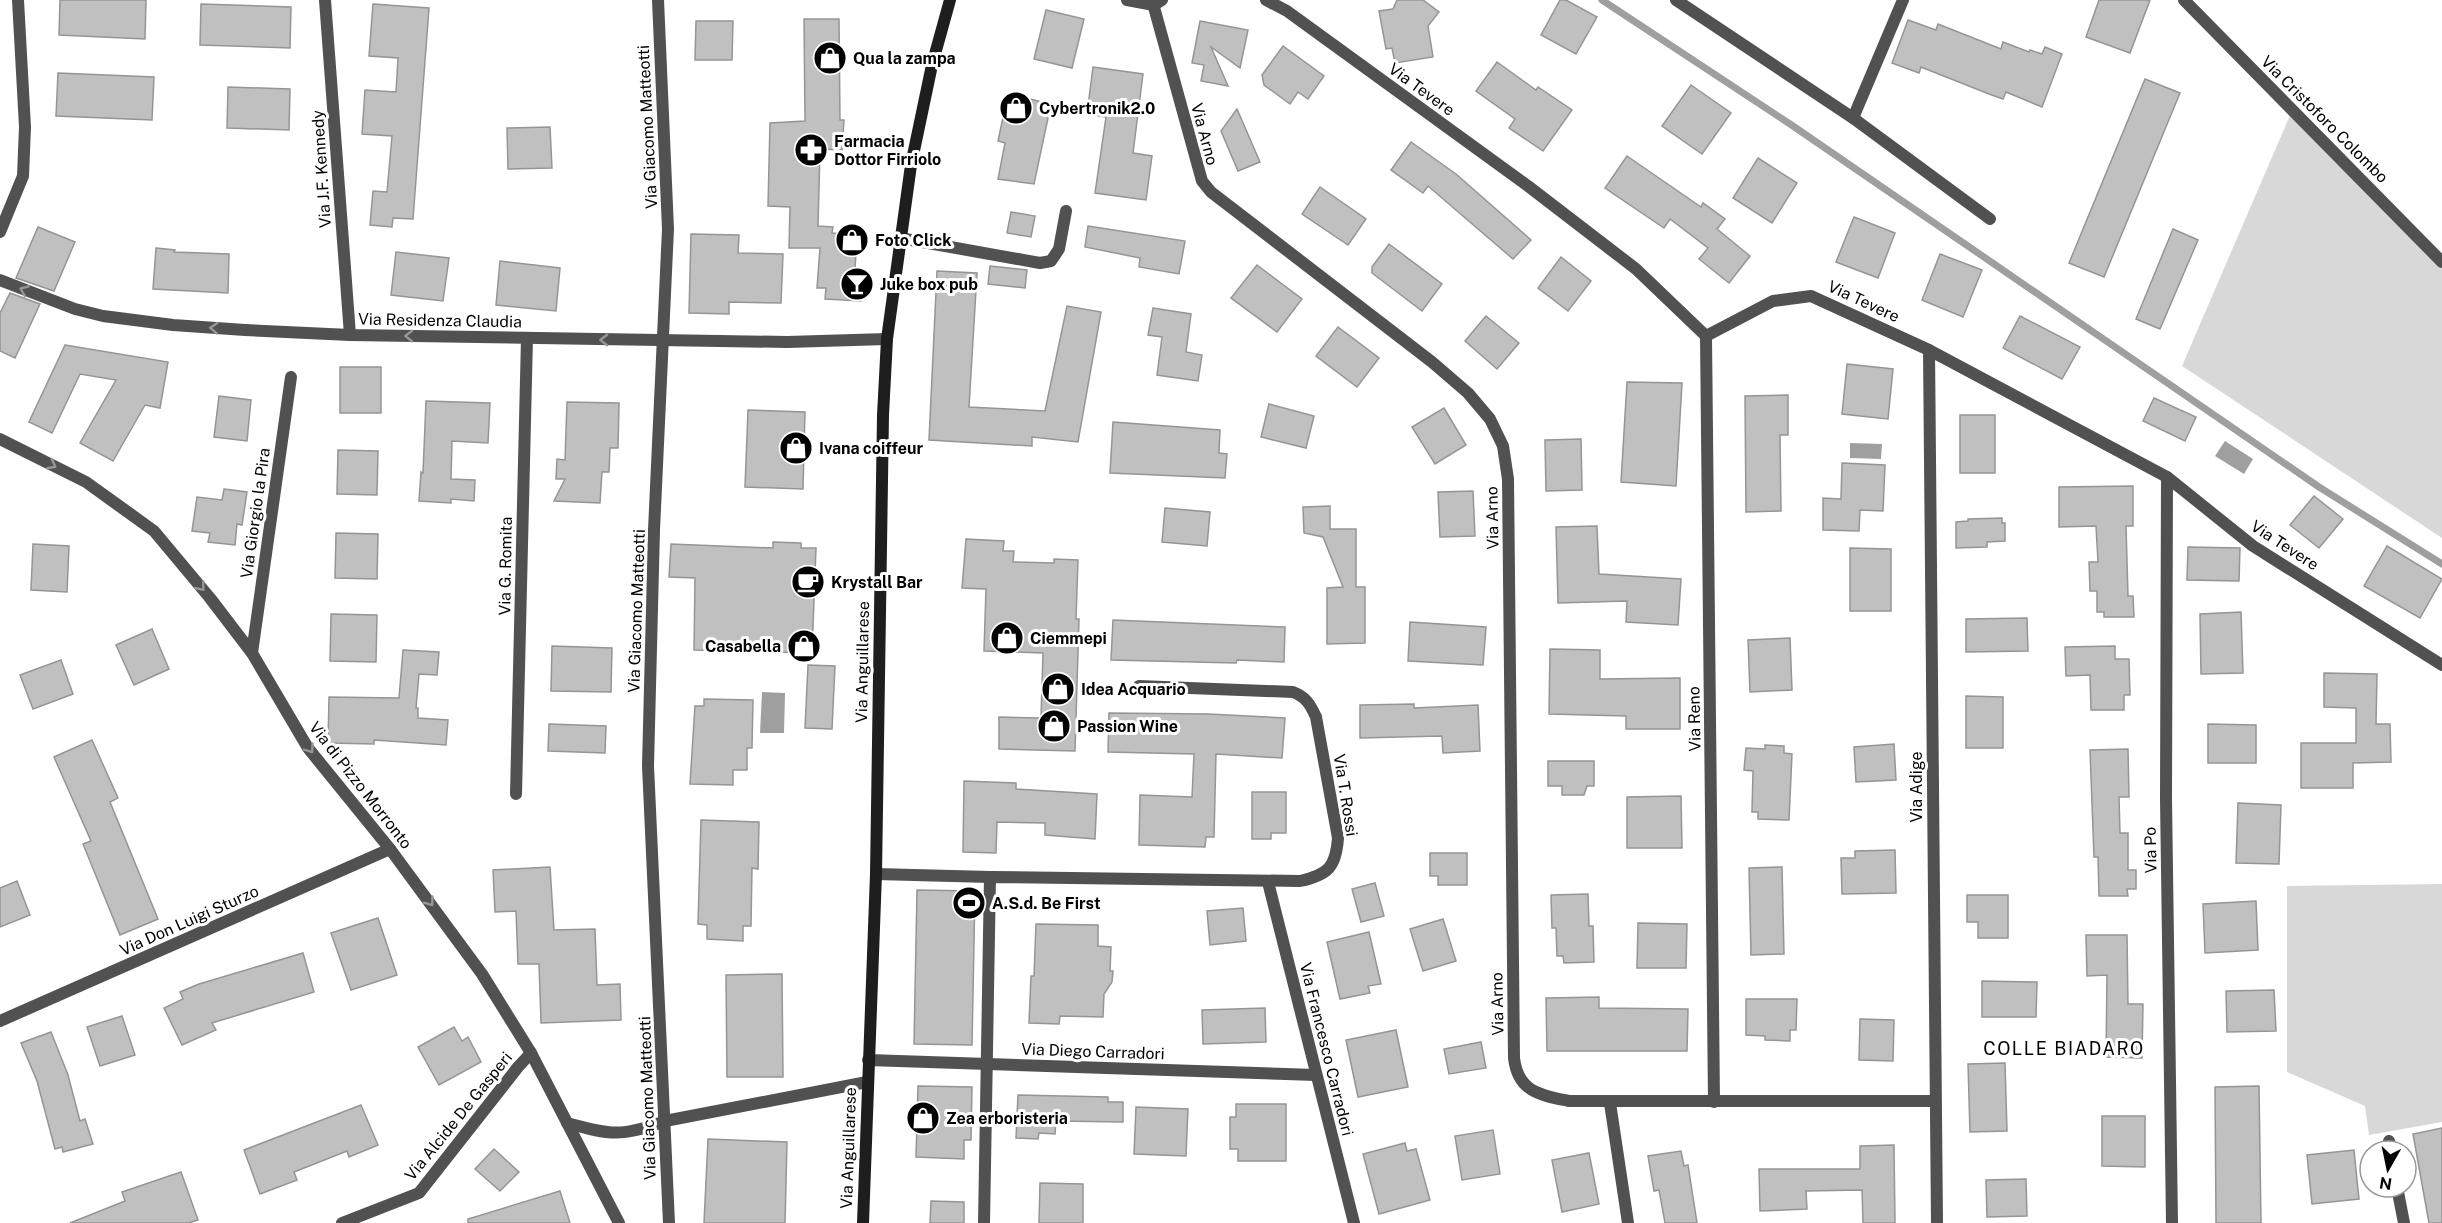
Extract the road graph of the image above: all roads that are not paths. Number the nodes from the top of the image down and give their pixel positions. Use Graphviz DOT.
graph roads {
  1 [pos="18,0"];
  2 [pos="325,0"];
  3 [pos="658,0"];
  4 [pos="950,0"];
  5 [pos="1127,0"];
  6 [pos="1266,0"];
  7 [pos="1676,0"];
  8 [pos="1903,0"];
  9 [pos="2184,0"];
  10 [pos="1156,2"];
  11 [pos="1853,118"];
  12 [pos="1066,212"];
  13 [pos="1990,219"];
  14 [pos="0,232"];
  15 [pos="900,238"];
  16 [pos="2442,262"];
  17 [pos="0,280"];
  18 [pos="350,335"];
  19 [pos="1706,336"];
  20 [pos="527,338"];
  21 [pos="887,339"];
  22 [pos="663,341"];
  23 [pos="1929,350"];
  24 [pos="291,377"];
  25 [pos="0,439"];
  26 [pos="2167,477"];
  27 [pos="252,653"];
  28 [pos="2442,665"];
  29 [pos="1139,686"];
  30 [pos="516,794"];
  31 [pos="390,849"];
  32 [pos="876,874"];
  33 [pos="990,878"];
  34 [pos="1268,882"];
  35 [pos="0,1021"];
  36 [pos="531,1053"];
  37 [pos="868,1060"];
  38 [pos="987,1064"];
  39 [pos="1316,1075"];
  40 [pos="867,1082"];
  41 [pos="1935,1101"];
  42 [pos="1610,1102"];
  43 [pos="1714,1102"];
  44 [pos="665,1121"];
  45 [pos="567,1123"];
  46 [pos="2399,1199"];
  47 [pos="342,1223"];
  48 [pos="619,1223"];
  49 [pos="669,1223"];
  50 [pos="862,1223"];
  51 [pos="984,1223"];
  52 [pos="1354,1223"];
  53 [pos="1628,1223"];
  54 [pos="1937,1223"];
  55 [pos="2172,1223"];
  56 [pos="2404,1223"];
  1 -- 14 [label="street"];
  2 -- 18 [label="street, Via J.F. Kennedy"];
  3 -- 22 [label="street, Via Giacomo Matteotti"];
  4 -- 15 [label="main road, Via Anguillarese"];
  5 -- 10 [label="street"];
  6 -- 19 [label="street, Via Tevere"];
  7 -- 11 [label="street"];
  8 -- 11 [label="street"];
  9 -- 16 [label="street, Via Cristoforo Colombo"];
  10 -- 42 [label="street, Via Arno"];
  11 -- 13 [label="street"];
  12 -- 15 [label="street"];
  15 -- 21 [label="main road, Via Anguillarese"];
  18 -- 17 [label="street, Via Residenza Claudia, one-way"];
  20 -- 18 [label="street, Via Residenza Claudia, one-way"];
  19 -- 23 [label="street, Via Tevere"];
  19 -- 43 [label="street, Via Reno"];
  22 -- 20 [label="street, Via Residenza Claudia, one-way"];
  20 -- 30 [label="street, Via G. Romita"];
  21 -- 22 [label="street, Via Residenza Claudia"];
  21 -- 32 [label="main road, Via Anguillarese"];
  22 -- 44 [label="street, Via Giacomo Matteotti"];
  23 -- 26 [label="street, Via Tevere"];
  23 -- 41 [label="street, Via Adige"];
  24 -- 27 [label="street, Via Giorgio la Pira"];
  25 -- 27 [label="street, Via di Pizzo Morronto, one-way"];
  26 -- 28 [label="street, Via Tevere"];
  26 -- 55 [label="street, Via Po"];
  27 -- 31 [label="street, Via di Pizzo Morronto, one-way"];
  29 -- 34 [label="street, Via T. Rossi"];
  31 -- 35 [label="street, Via Don Luigi Sturzo"];
  31 -- 36 [label="street, Via di Pizzo Morronto, one-way"];
  32 -- 33 [label="street, Via T. Rossi"];
  32 -- 37 [label="main road, Via Anguillarese"];
  33 -- 34 [label="street, Via T. Rossi"];
  33 -- 38 [label="street"];
  34 -- 39 [label="street, Via Francesco Carradori"];
  36 -- 45 [label="street, Via di Pizzo Morronto"];
  36 -- 47 [label="street, Via Alcide De Gasperi"];
  37 -- 38 [label="street, Via Diego Carradori"];
  37 -- 40 [label="main road, Via Anguillarese"];
  38 -- 39 [label="street, Via Diego Carradori"];
  38 -- 51 [label="street"];
  39 -- 52 [label="street, Via Francesco Carradori"];
  40 -- 44 [label="street"];
  40 -- 50 [label="main road, Via Anguillarese"];
  41 -- 43 [label="street, Via Arno"];
  41 -- 54 [label="street, Via Adige"];
  42 -- 43 [label="street, Via Arno"];
  42 -- 53 [label="street"];
  44 -- 45 [label="street"];
  44 -- 49 [label="street, Via Giacomo Matteotti"];
  45 -- 48 [label="street, Via di Pizzo Morronto"];
  46 -- 56 [label="street"];
}
